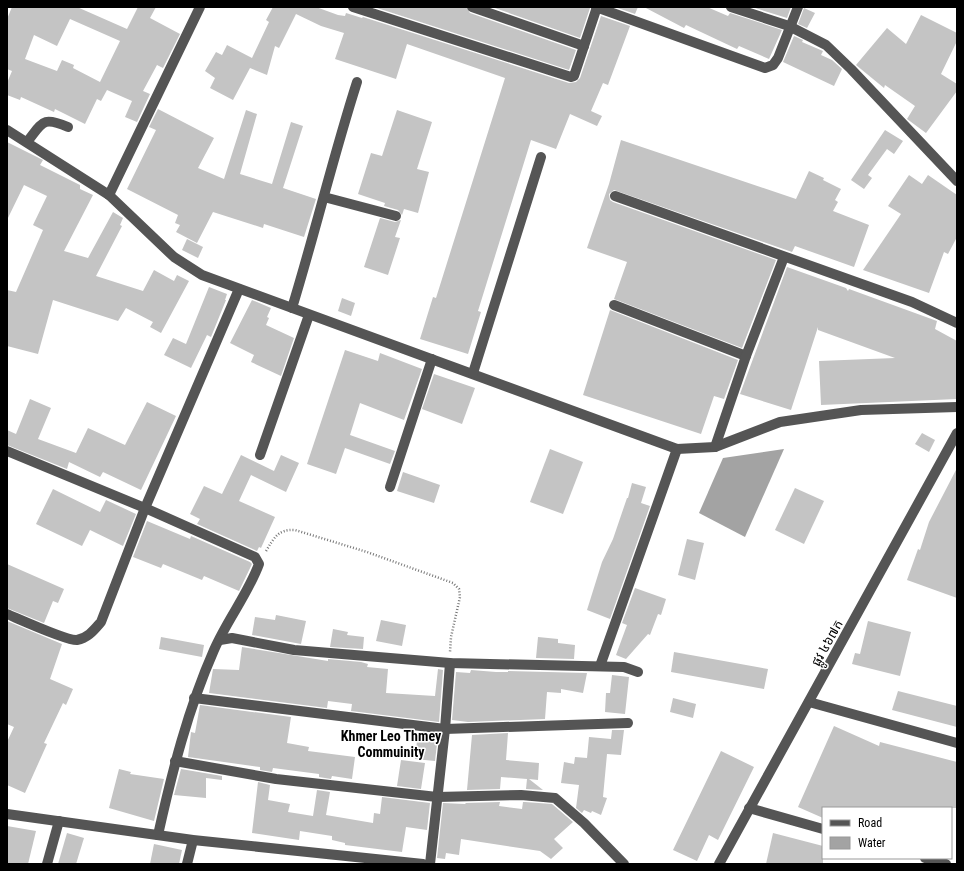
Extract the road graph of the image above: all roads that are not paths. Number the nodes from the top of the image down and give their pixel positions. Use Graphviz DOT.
graph roads {
  1 [pos="200,7"];
  2 [pos="353,7"];
  3 [pos="472,7"];
  4 [pos="597,7"];
  5 [pos="731,7"];
  6 [pos="798,7"];
  7 [pos="381,12"];
  8 [pos="789,26"];
  9 [pos="584,46"];
  10 [pos="357,82"];
  11 [pos="68,127"];
  12 [pos="7,130"];
  13 [pos="27,142"];
  14 [pos="541,157"];
  15 [pos="957,182"];
  16 [pos="109,196"];
  17 [pos="614,196"];
  18 [pos="324,197"];
  19 [pos="396,216"];
  20 [pos="784,257"];
  21 [pos="239,289"];
  22 [pos="614,305"];
  23 [pos="292,308"];
  24 [pos="309,315"];
  25 [pos="957,323"];
  26 [pos="746,356"];
  27 [pos="432,359"];
  28 [pos="473,373"];
  29 [pos="957,407"];
  30 [pos="957,433"];
  31 [pos="715,447"];
  32 [pos="677,449"];
  33 [pos="7,451"];
  34 [pos="260,455"];
  35 [pos="390,487"];
  36 [pos="145,508"];
  37 [pos="7,614"];
  38 [pos="220,640"];
  39 [pos="450,663"];
  40 [pos="600,666"];
  41 [pos="638,672"];
  42 [pos="194,698"];
  43 [pos="809,702"];
  44 [pos="628,723"];
  45 [pos="445,728"];
  46 [pos="957,743"];
  47 [pos="175,761"];
  48 [pos="437,797"];
  49 [pos="749,808"];
  50 [pos="7,814"];
  51 [pos="59,821"];
  52 [pos="822,829"];
  53 [pos="158,835"];
  54 [pos="193,840"];
  55 [pos="928,859"];
  56 [pos="47,864"];
  57 [pos="187,864"];
  58 [pos="423,864"];
  59 [pos="430,864"];
  60 [pos="624,864"];
  61 [pos="719,864"];
  62 [pos="946,864"];
  1 -- 16 [label="street"];
  2 -- 7 [label="street"];
  3 -- 9 [label="street"];
  4 -- 8 [label="street"];
  4 -- 9 [label="street"];
  5 -- 8 [label="street"];
  6 -- 8 [label="street"];
  7 -- 9 [label="street"];
  8 -- 15 [label="street"];
  10 -- 18 [label="street"];
  11 -- 13 [label="street"];
  12 -- 13 [label="street"];
  13 -- 16 [label="street"];
  14 -- 28 [label="street"];
  16 -- 21 [label="street"];
  17 -- 20 [label="street"];
  18 -- 19 [label="street"];
  18 -- 23 [label="street"];
  20 -- 25 [label="street"];
  20 -- 26 [label="street"];
  21 -- 23 [label="street"];
  21 -- 36 [label="street"];
  22 -- 26 [label="street"];
  23 -- 24 [label="street"];
  24 -- 27 [label="street"];
  24 -- 34 [label="street"];
  26 -- 31 [label="street"];
  27 -- 28 [label="street"];
  27 -- 35 [label="street"];
  28 -- 32 [label="street"];
  29 -- 31 [label="street"];
  30 -- 43 [label="street, ផ្លូវ ៤៦៧ក"];
  31 -- 32 [label="street"];
  32 -- 40 [label="street"];
  33 -- 36 [label="street"];
  36 -- 37 [label="street"];
  36 -- 38 [label="street"];
  38 -- 39 [label="street"];
  38 -- 42 [label="street"];
  39 -- 40 [label="street"];
  39 -- 45 [label="street"];
  40 -- 41 [label="street"];
  42 -- 45 [label="street"];
  42 -- 47 [label="street"];
  43 -- 46 [label="street"];
  43 -- 49 [label="street, ផ្លូវ ៤៦៧ក"];
  44 -- 45 [label="street"];
  45 -- 48 [label="street"];
  47 -- 48 [label="street"];
  47 -- 53 [label="street"];
  48 -- 59 [label="street"];
  48 -- 60 [label="street"];
  49 -- 52 [label="street"];
  49 -- 61 [label="street, ផ្លូវ ៤៦៧ក"];
  50 -- 51 [label="street"];
  51 -- 53 [label="street"];
  51 -- 56 [label="street"];
  53 -- 54 [label="street"];
  54 -- 57 [label="street"];
  54 -- 58 [label="street"];
  55 -- 62 [label="street"];
}
